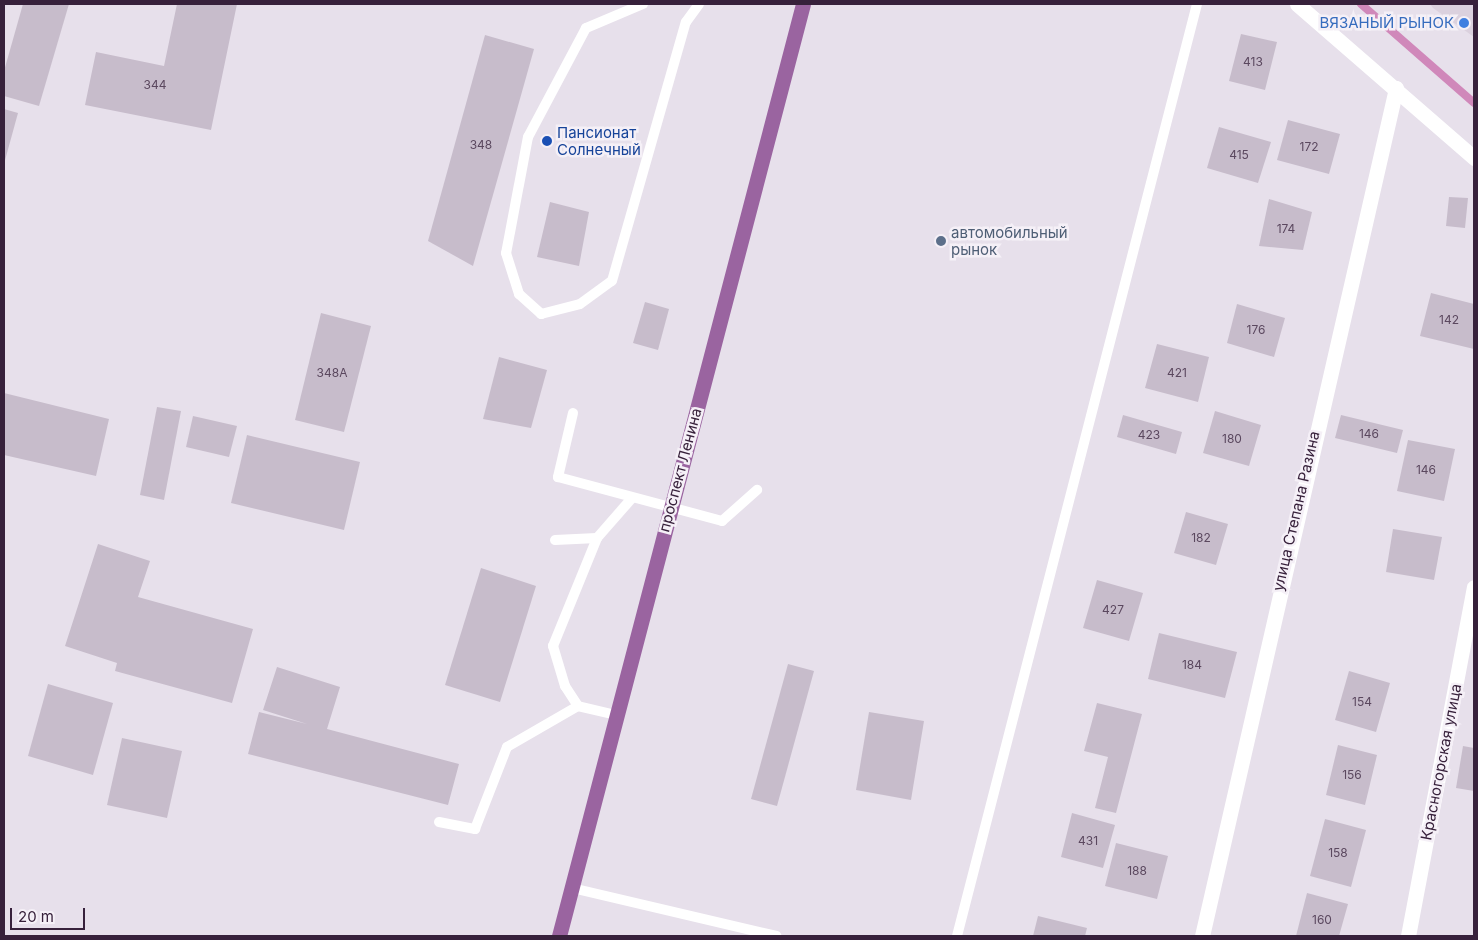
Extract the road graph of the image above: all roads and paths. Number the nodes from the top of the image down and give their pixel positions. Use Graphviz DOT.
graph roads {
  1 [pos="643,4"];
  2 [pos="699,4"];
  3 [pos="803,4"];
  4 [pos="1197,4"];
  5 [pos="1297,4"];
  6 [pos="1396,88"];
  7 [pos="1474,158"];
  8 [pos="574,413"];
  9 [pos="757,490"];
  10 [pos="632,498"];
  11 [pos="670,508"];
  12 [pos="597,538"];
  13 [pos="556,540"];
  14 [pos="1474,587"];
  15 [pos="578,706"];
  16 [pos="616,715"];
  17 [pos="439,822"];
  18 [pos="572,888"];
  19 [pos="559,936"];
  20 [pos="776,936"];
  21 [pos="957,936"];
  22 [pos="1202,936"];
  23 [pos="1408,936"];
  1 -- 2 [label="lane"];
  3 -- 11 [label="main road, проспект Ленина"];
  4 -- 21 [label="lane"];
  5 -- 6 [label="street"];
  6 -- 7 [label="street"];
  6 -- 22 [label="street, улица Степана Разина"];
  8 -- 10 [label="lane"];
  9 -- 11 [label="lane"];
  10 -- 11 [label="lane"];
  10 -- 12 [label="lane"];
  11 -- 16 [label="main road, проспект Ленина"];
  12 -- 13 [label="lane"];
  12 -- 15 [label="lane"];
  14 -- 23 [label="street, Красногорская улица"];
  15 -- 16 [label="lane"];
  15 -- 17 [label="lane"];
  16 -- 18 [label="main road, проспект Ленина"];
  18 -- 19 [label="main road, проспект Ленина"];
  18 -- 20 [label="lane"];
}
